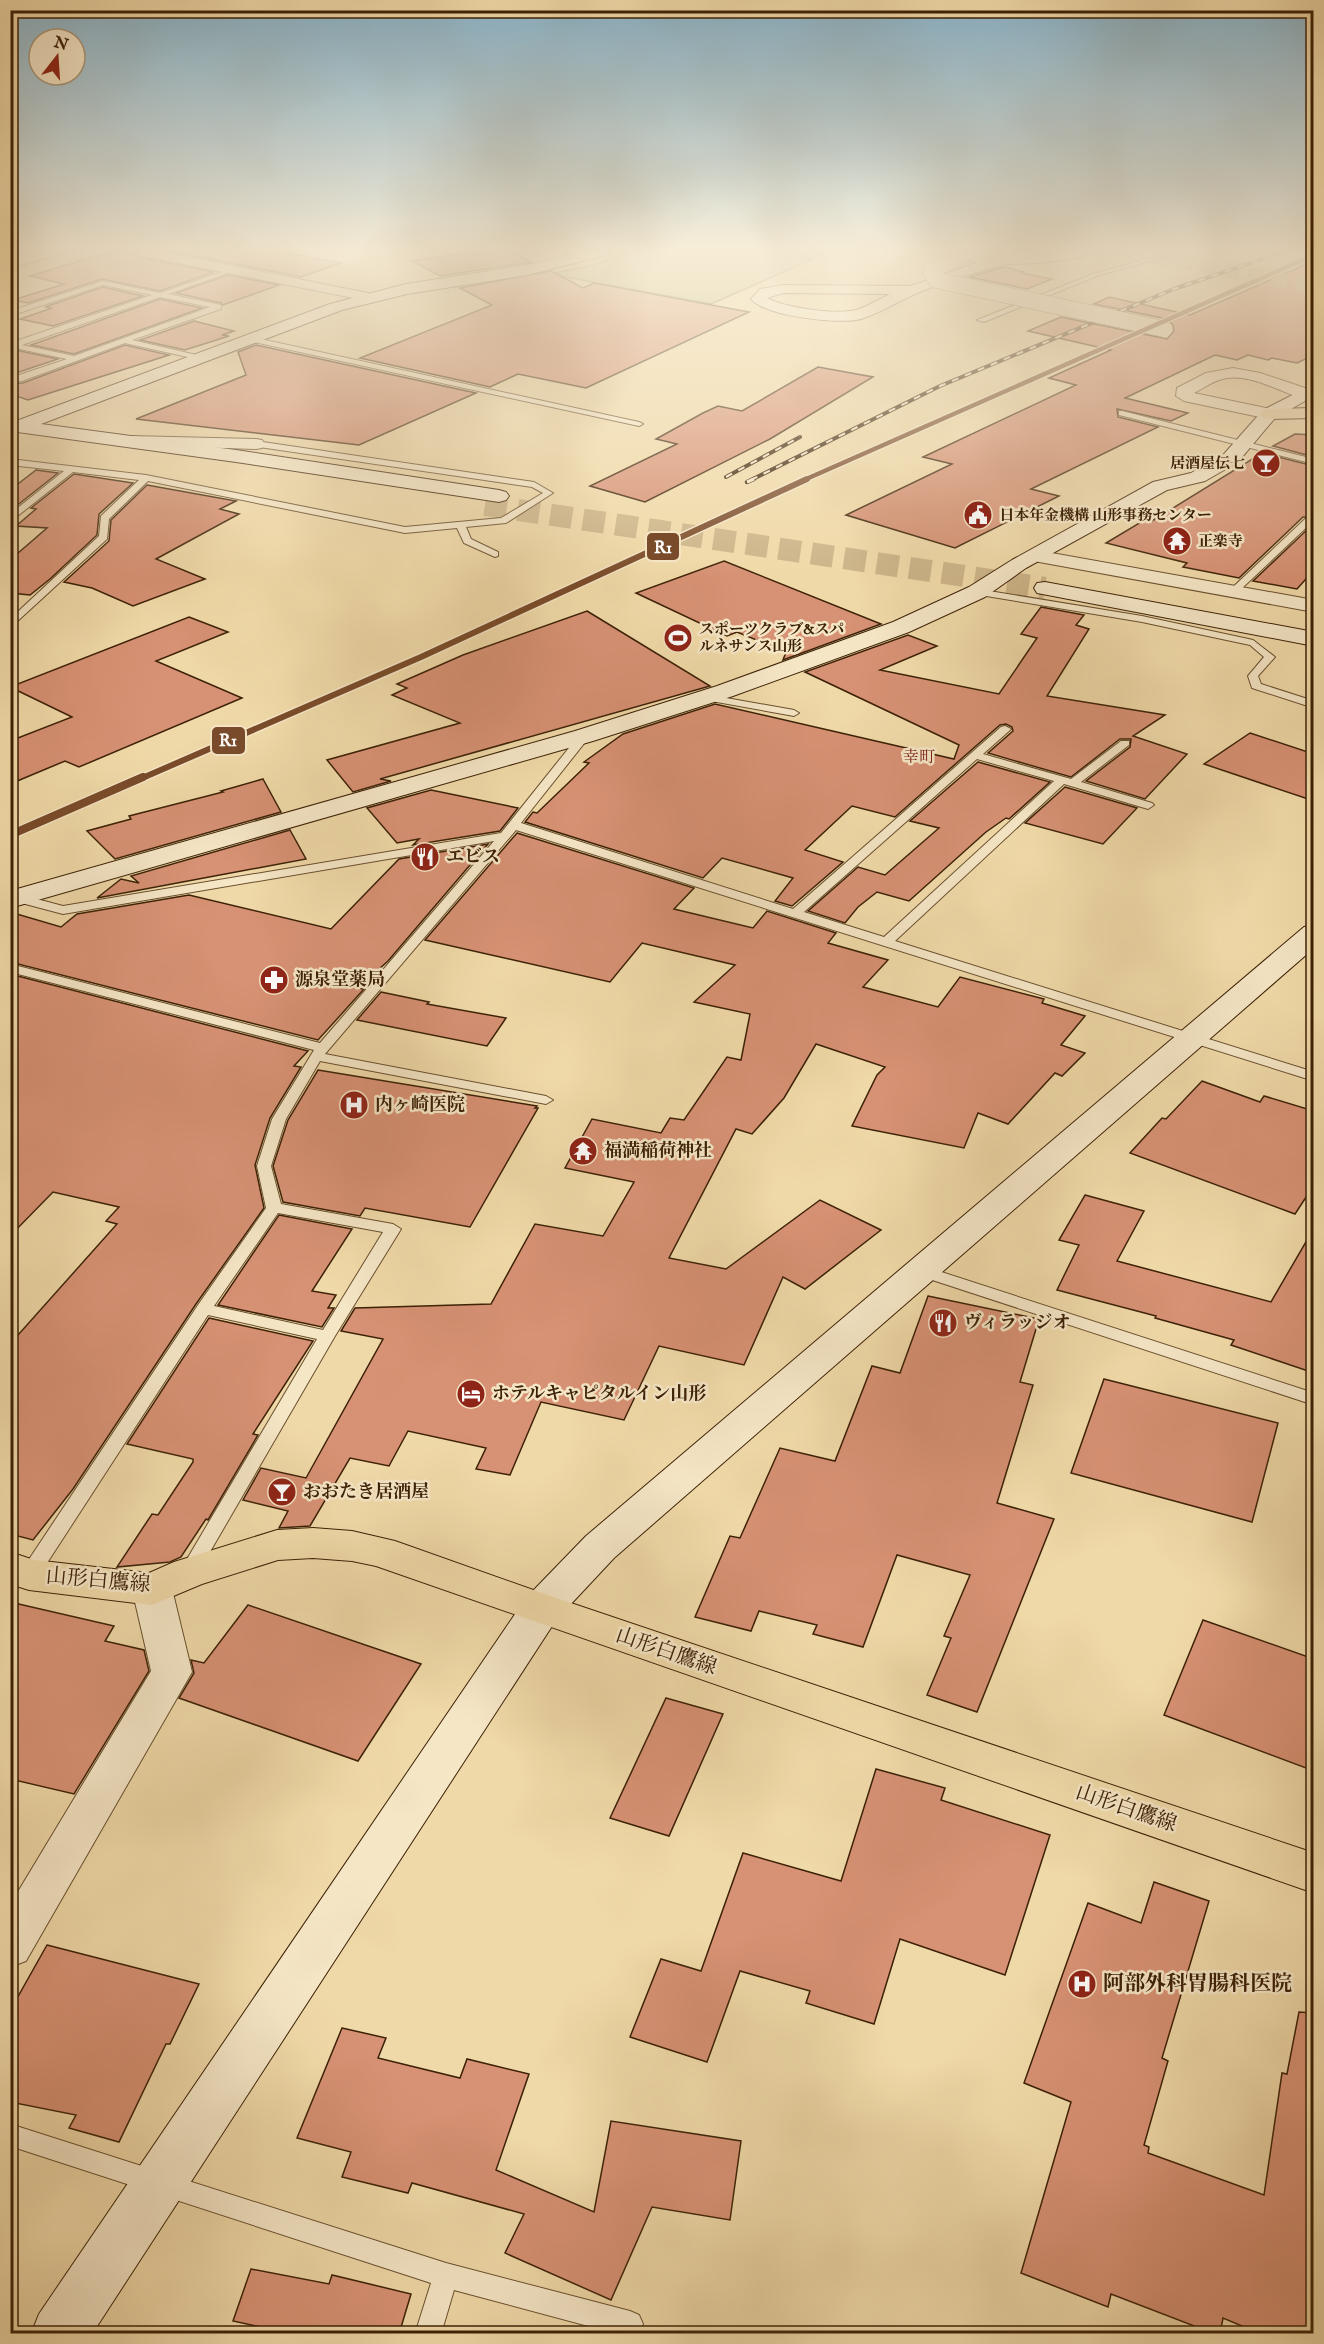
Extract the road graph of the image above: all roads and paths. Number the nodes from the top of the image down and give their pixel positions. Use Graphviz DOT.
graph roads {
  1 [pos="69,360"];
  2 [pos="192,360"];
  3 [pos="349,360"];
  4 [pos="10,380"];
  5 [pos="1311,396"];
  6 [pos="1122,413"];
  7 [pos="1314,413"];
  8 [pos="1269,414"];
  9 [pos="1292,414"];
  10 [pos="639,424"];
  11 [pos="12,430"];
  12 [pos="130,441"];
  13 [pos="256,444"];
  14 [pos="1241,445"];
  15 [pos="236,456"];
  16 [pos="10,462"];
  17 [pos="1314,462"];
  18 [pos="71,469"];
  19 [pos="146,478"];
  20 [pos="10,519"];
  21 [pos="1312,520"];
  22 [pos="461,525"];
  23 [pos="495,554"];
  24 [pos="1035,556"];
  25 [pos="1234,590"];
  26 [pos="976,592"];
  27 [pos="1314,606"];
  28 [pos="1314,623"];
  29 [pos="10,626"];
  30 [pos="1314,639"];
  31 [pos="704,697"];
  32 [pos="1314,705"];
  33 [pos="794,713"];
  34 [pos="1005,729"];
  35 [pos="584,736"];
  36 [pos="1125,743"];
  37 [pos="975,755"];
  38 [pos="1068,781"];
  39 [pos="1148,806"];
  40 [pos="509,830"];
  41 [pos="14,899"];
  42 [pos="794,914"];
  43 [pos="1314,933"];
  44 [pos="886,942"];
  45 [pos="10,968"];
  46 [pos="1192,1040"];
  47 [pos="319,1052"];
  48 [pos="1314,1077"];
  49 [pos="546,1100"];
  50 [pos="274,1208"];
  51 [pos="923,1271"];
  52 [pos="204,1309"];
  53 [pos="327,1336"];
  54 [pos="1314,1399"];
  55 [pos="20,1571"];
  56 [pos="170,1581"];
  57 [pos="541,1609"];
  58 [pos="1314,1873"];
  59 [pos="10,1947"];
  60 [pos="10,2135"];
  61 [pos="159,2181"];
  62 [pos="446,2275"];
  63 [pos="630,2324"];
  64 [pos="58,2334"];
  65 [pos="428,2334"];
  1 -- 4 [label="lane"];
  2 -- 11 [label="street"];
  3 -- 10 [label="lane"];
  5 -- 8 [label="street"];
  5 -- 8 [label="street"];
  5 -- 9 [label="street"];
  6 -- 14 [label="lane"];
  7 -- 9 [label="main road"];
  8 -- 9 [label="main road"];
  8 -- 14 [label="street"];
  9 -- 14 [label="street"];
  11 -- 12 [label="street"];
  11 -- 15 [label="street"];
  12 -- 13 [label="street"];
  12 -- 15 [label="street"];
  13 -- 15 [label="street"];
  13 -- 22 [label="lane"];
  14 -- 17 [label="lane"];
  14 -- 24 [label="street"];
  16 -- 18 [label="lane"];
  18 -- 19 [label="lane"];
  18 -- 20 [label="lane"];
  19 -- 22 [label="lane"];
  19 -- 29 [label="lane"];
  21 -- 25 [label="lane"];
  22 -- 23 [label="lane"];
  24 -- 25 [label="street"];
  24 -- 26 [label="street"];
  25 -- 27 [label="street"];
  26 -- 31 [label="street"];
  26 -- 32 [label="lane"];
  28 -- 30 [label="street"];
  31 -- 33 [label="lane"];
  31 -- 35 [label="street"];
  34 -- 37 [label="lane"];
  35 -- 40 [label="lane"];
  35 -- 41 [label="street"];
  36 -- 38 [label="lane"];
  37 -- 38 [label="lane"];
  37 -- 42 [label="lane"];
  38 -- 39 [label="lane"];
  38 -- 44 [label="lane"];
  40 -- 41 [label="lane"];
  40 -- 42 [label="lane"];
  40 -- 47 [label="lane"];
  42 -- 44 [label="lane"];
  43 -- 46 [label="street"];
  44 -- 46 [label="lane"];
  45 -- 47 [label="lane"];
  46 -- 48 [label="lane"];
  46 -- 51 [label="street"];
  47 -- 49 [label="lane"];
  47 -- 50 [label="lane"];
  50 -- 52 [label="lane"];
  50 -- 53 [label="lane"];
  51 -- 54 [label="lane"];
  51 -- 57 [label="street"];
  52 -- 53 [label="lane"];
  52 -- 55 [label="lane"];
  53 -- 56 [label="lane"];
  55 -- 56 [label="main road, 山形白鷹線"];
  56 -- 57 [label="main road, 山形白鷹線"];
  56 -- 59 [label="street"];
  57 -- 58 [label="main road, 山形白鷹線"];
  57 -- 61 [label="street"];
  60 -- 61 [label="lane"];
  61 -- 62 [label="lane"];
  61 -- 64 [label="street"];
  62 -- 63 [label="lane"];
  62 -- 65 [label="lane"];
}
